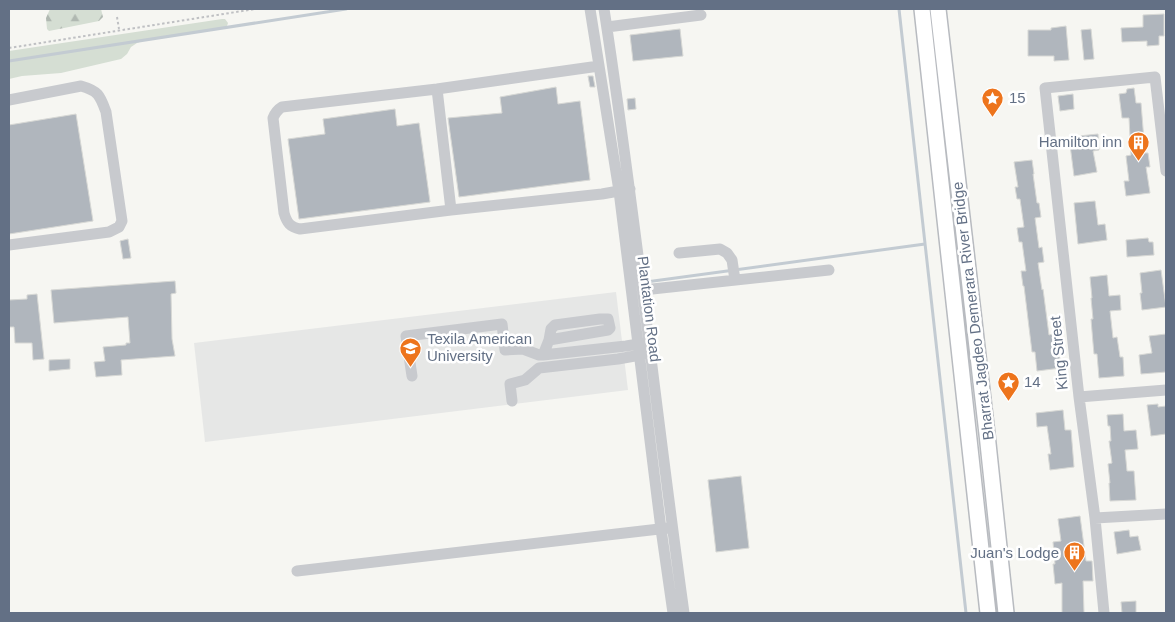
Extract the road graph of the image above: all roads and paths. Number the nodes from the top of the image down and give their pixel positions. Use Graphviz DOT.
graph roads {
  1 [pos="256,9"];
  2 [pos="590,9"];
  3 [pos="604,9"];
  4 [pos="922,9"];
  5 [pos="938,9"];
  6 [pos="701,15"];
  7 [pos="117,17"];
  8 [pos="606,27"];
  9 [pos="119,30"];
  10 [pos="9,48"];
  11 [pos="599,66"];
  12 [pos="437,88"];
  13 [pos="9,100"];
  14 [pos="1166,171"];
  15 [pos="624,190"];
  16 [pos="451,210"];
  17 [pos="9,245"];
  18 [pos="679,253"];
  19 [pos="829,270"];
  20 [pos="735,280"];
  21 [pos="643,290"];
  22 [pos="549,340"];
  23 [pos="644,348"];
  24 [pos="541,355"];
  25 [pos="539,368"];
  26 [pos="412,376"];
  27 [pos="1166,390"];
  28 [pos="1079,397"];
  29 [pos="512,401"];
  30 [pos="1166,514"];
  31 [pos="1095,518"];
  32 [pos="667,528"];
  33 [pos="297,571"];
  34 [pos="673,613"];
  35 [pos="684,613"];
  36 [pos="988,613"];
  37 [pos="1006,613"];
  38 [pos="1104,613"];
  1 -- 9 [label="path"];
  2 -- 11 [label="street, Plantation Road"];
  3 -- 8 [label="street, Plantation Road"];
  4 -- 36 [label="main road, Bharrat Jagdeo Demerara River Bridge"];
  5 -- 37 [label="main road, Bharrat Jagdeo Demerara River Bridge"];
  6 -- 8 [label="street"];
  7 -- 9 [label="path"];
  8 -- 15 [label="street, Plantation Road"];
  9 -- 10 [label="path"];
  11 -- 12 [label="street"];
  11 -- 15 [label="street, Plantation Road"];
  12 -- 16 [label="street"];
  12 -- 16 [label="street"];
  13 -- 17 [label="street"];
  14 -- 28 [label="street, King Street"];
  15 -- 16 [label="street"];
  15 -- 21 [label="street, Plantation Road"];
  15 -- 23 [label="street, Plantation Road"];
  18 -- 20 [label="street"];
  19 -- 20 [label="street"];
  20 -- 21 [label="street"];
  21 -- 23 [label="street, Plantation Road"];
  22 -- 22 [label="street"];
  22 -- 24 [label="street"];
  23 -- 24 [label="street"];
  23 -- 25 [label="street"];
  23 -- 32 [label="street, Plantation Road"];
  24 -- 25 [label="street"];
  24 -- 26 [label="street"];
  25 -- 29 [label="street"];
  27 -- 28 [label="street"];
  28 -- 31 [label="street, King Street"];
  30 -- 31 [label="street"];
  31 -- 38 [label="street, King Street"];
  32 -- 33 [label="street"];
  32 -- 34 [label="street, Plantation Road"];
  32 -- 35 [label="street, Plantation Road"];
}
